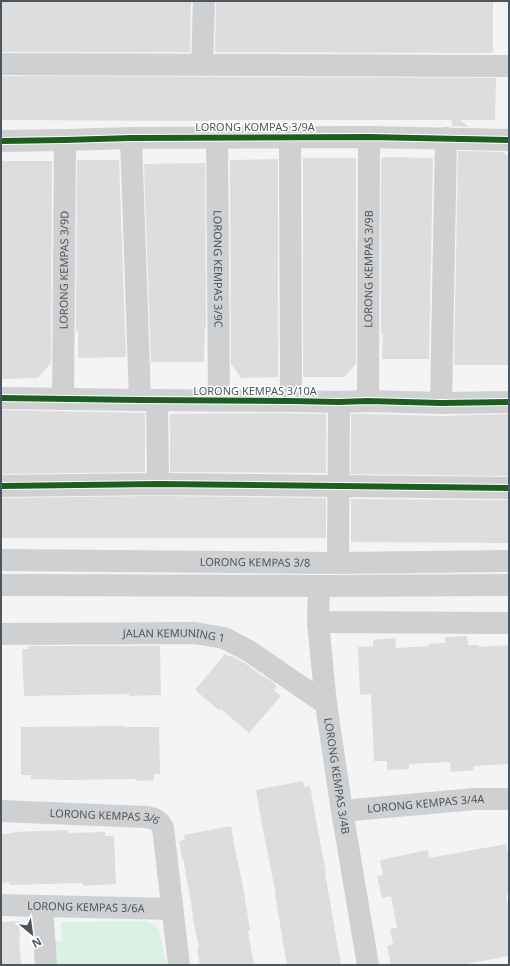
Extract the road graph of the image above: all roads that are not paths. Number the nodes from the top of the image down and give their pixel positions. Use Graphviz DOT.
graph roads {
  1 [pos="204,1"];
  2 [pos="1,64"];
  3 [pos="202,65"];
  4 [pos="509,66"];
  5 [pos="217,137"];
  6 [pos="290,137"];
  7 [pos="369,137"];
  8 [pos="131,138"];
  9 [pos="446,138"];
  10 [pos="64,140"];
  11 [pos="509,140"];
  12 [pos="1,141"];
  13 [pos="1,398"];
  14 [pos="63,399"];
  15 [pos="149,400"];
  16 [pos="219,400"];
  17 [pos="291,400"];
  18 [pos="368,401"];
  19 [pos="339,402"];
  20 [pos="509,402"];
  21 [pos="441,403"];
  22 [pos="158,484"];
  23 [pos="1,486"];
  24 [pos="338,486"];
  25 [pos="509,488"];
  26 [pos="1,560"];
  27 [pos="509,561"];
  28 [pos="338,563"];
  29 [pos="1,585"];
  30 [pos="509,585"];
  31 [pos="319,586"];
  32 [pos="318,622"];
  33 [pos="509,623"];
  34 [pos="1,634"];
  35 [pos="326,704"];
  36 [pos="509,800"];
  37 [pos="1,811"];
  38 [pos="342,811"];
  39 [pos="1,905"];
  40 [pos="42,906"];
  41 [pos="172,909"];
  42 [pos="46,965"];
  43 [pos="179,965"];
  44 [pos="368,965"];
  1 -- 3 [label="street"];
  2 -- 3 [label="street"];
  3 -- 4 [label="street"];
  5 -- 6 [label="street, LORONG KOMPAS 3/9A"];
  5 -- 8 [label="street, LORONG KOMPAS 3/9A"];
  5 -- 16 [label="street, LORONG KEMPAS 3/9C"];
  6 -- 7 [label="street, LORONG KOMPAS 3/9A"];
  6 -- 17 [label="street"];
  7 -- 9 [label="street, LORONG KOMPAS 3/9A"];
  7 -- 18 [label="street, LORONG KEMPAS 3/9B"];
  8 -- 10 [label="street, LORONG KOMPAS 3/9A"];
  8 -- 15 [label="street"];
  9 -- 11 [label="street, LORONG KOMPAS 3/9A"];
  9 -- 21 [label="street"];
  10 -- 12 [label="street, LORONG KOMPAS 3/9A"];
  10 -- 14 [label="street, LORONG KEMPAS 3/9D"];
  13 -- 14 [label="street, LORONG KEMPAS 3/10A"];
  14 -- 15 [label="street, LORONG KEMPAS 3/10A"];
  15 -- 16 [label="street, LORONG KEMPAS 3/10A"];
  15 -- 22 [label="street"];
  16 -- 17 [label="street, LORONG KEMPAS 3/10A"];
  17 -- 19 [label="street, LORONG KEMPAS 3/10A"];
  18 -- 19 [label="street, LORONG KEMPAS 3/10A"];
  18 -- 21 [label="street, LORONG KEMPAS 3/10A"];
  19 -- 24 [label="street"];
  20 -- 21 [label="street, LORONG KEMPAS 3/10A"];
  22 -- 23 [label="street"];
  22 -- 24 [label="street"];
  24 -- 25 [label="street"];
  24 -- 28 [label="street"];
  26 -- 28 [label="street, LORONG KEMPAS 3/8"];
  27 -- 28 [label="street, LORONG KEMPAS 3/8"];
  29 -- 31 [label="street"];
  30 -- 31 [label="street"];
  31 -- 32 [label="street, LORONG KEMPAS 3/4B"];
  32 -- 33 [label="street"];
  32 -- 35 [label="street, LORONG KEMPAS 3/4B"];
  34 -- 35 [label="street, JALAN KEMUNING 1"];
  35 -- 38 [label="street, LORONG KEMPAS 3/4B"];
  36 -- 38 [label="street, LORONG KEMPAS 3/4A"];
  37 -- 41 [label="street, LORONG KEMPAS 3/6"];
  38 -- 44 [label="street, LORONG KEMPAS 3/4B"];
  39 -- 40 [label="street, LORONG KEMPAS 3/6A"];
  40 -- 41 [label="street, LORONG KEMPAS 3/6A"];
  40 -- 42 [label="street"];
  41 -- 43 [label="street, LORONG KEMPAS 3/6"];
}
